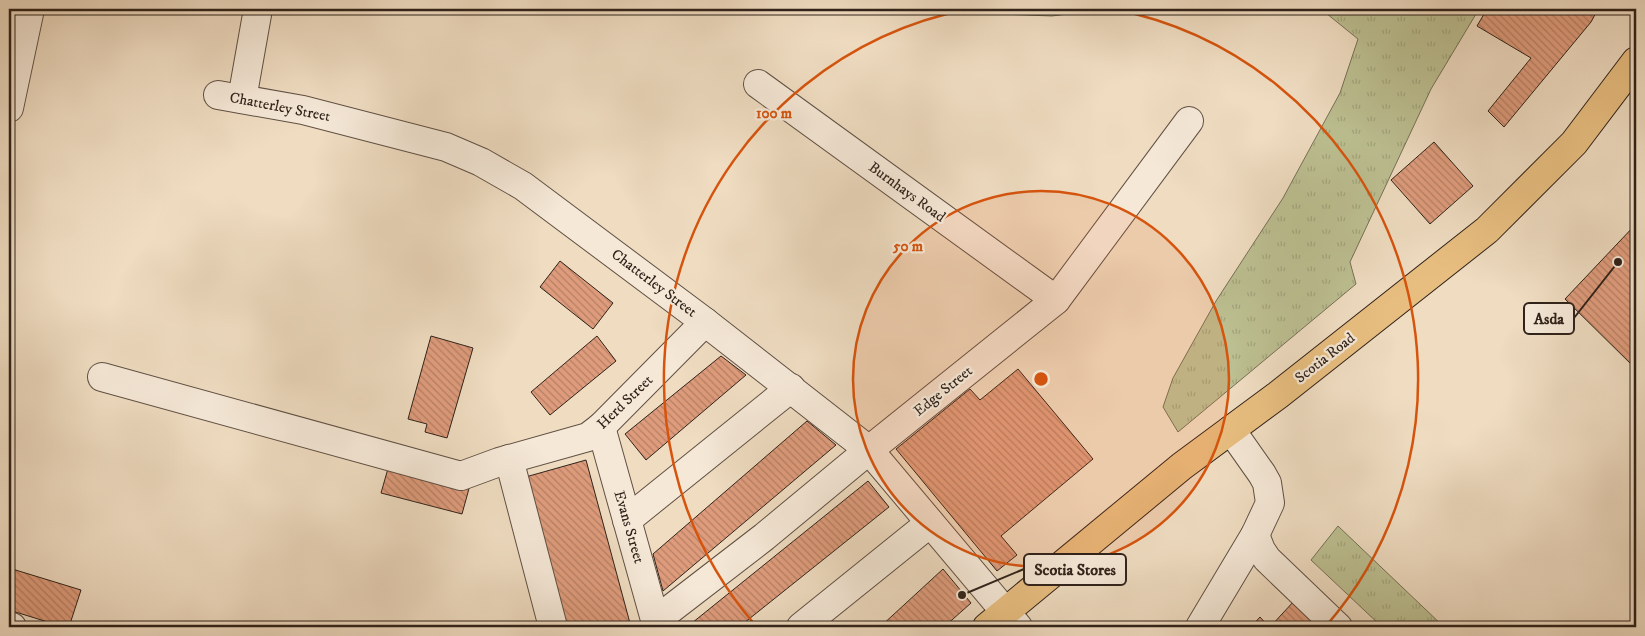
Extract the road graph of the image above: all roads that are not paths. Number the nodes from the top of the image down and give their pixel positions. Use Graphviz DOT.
graph roads {
  1 [pos="30,9"];
  2 [pos="258,9"];
  3 [pos="1636,61"];
  4 [pos="758,84"];
  5 [pos="9,108"];
  6 [pos="1189,121"];
  7 [pos="1056,300"];
  8 [pos="705,322"];
  9 [pos="102,377"];
  10 [pos="791,388"];
  11 [pos="601,427"];
  12 [pos="1231,430"];
  13 [pos="869,450"];
  14 [pos="504,460"];
  15 [pos="627,520"];
  16 [pos="930,523"];
  17 [pos="1255,535"];
  18 [pos="1003,622"];
  19 [pos="656,624"];
  20 [pos="553,627"];
  21 [pos="801,627"];
  22 [pos="1200,627"];
  23 [pos="1338,627"];
  1 -- 5 [label="street"];
  2 -- 8 [label="street, Chatterley Street"];
  3 -- 12 [label="main road, Scotia Road"];
  4 -- 7 [label="street, Burnhays Road"];
  6 -- 7 [label="street, Edge Street"];
  7 -- 13 [label="street, Edge Street"];
  8 -- 10 [label="street, Chatterley Street"];
  8 -- 11 [label="street, Herd Street"];
  9 -- 14 [label="street, Herd Street"];
  10 -- 13 [label="street, Chatterley Street"];
  10 -- 15 [label="street"];
  11 -- 14 [label="street, Herd Street"];
  11 -- 15 [label="street, Evans Street"];
  12 -- 17 [label="street"];
  12 -- 18 [label="main road, Scotia Road"];
  13 -- 16 [label="street, Chatterley Street"];
  13 -- 19 [label="street, Edge Street"];
  14 -- 20 [label="street"];
  15 -- 19 [label="street, Evans Street"];
  16 -- 18 [label="street, Chatterley Street"];
  16 -- 21 [label="street"];
  17 -- 22 [label="street"];
  17 -- 23 [label="street"];
}
